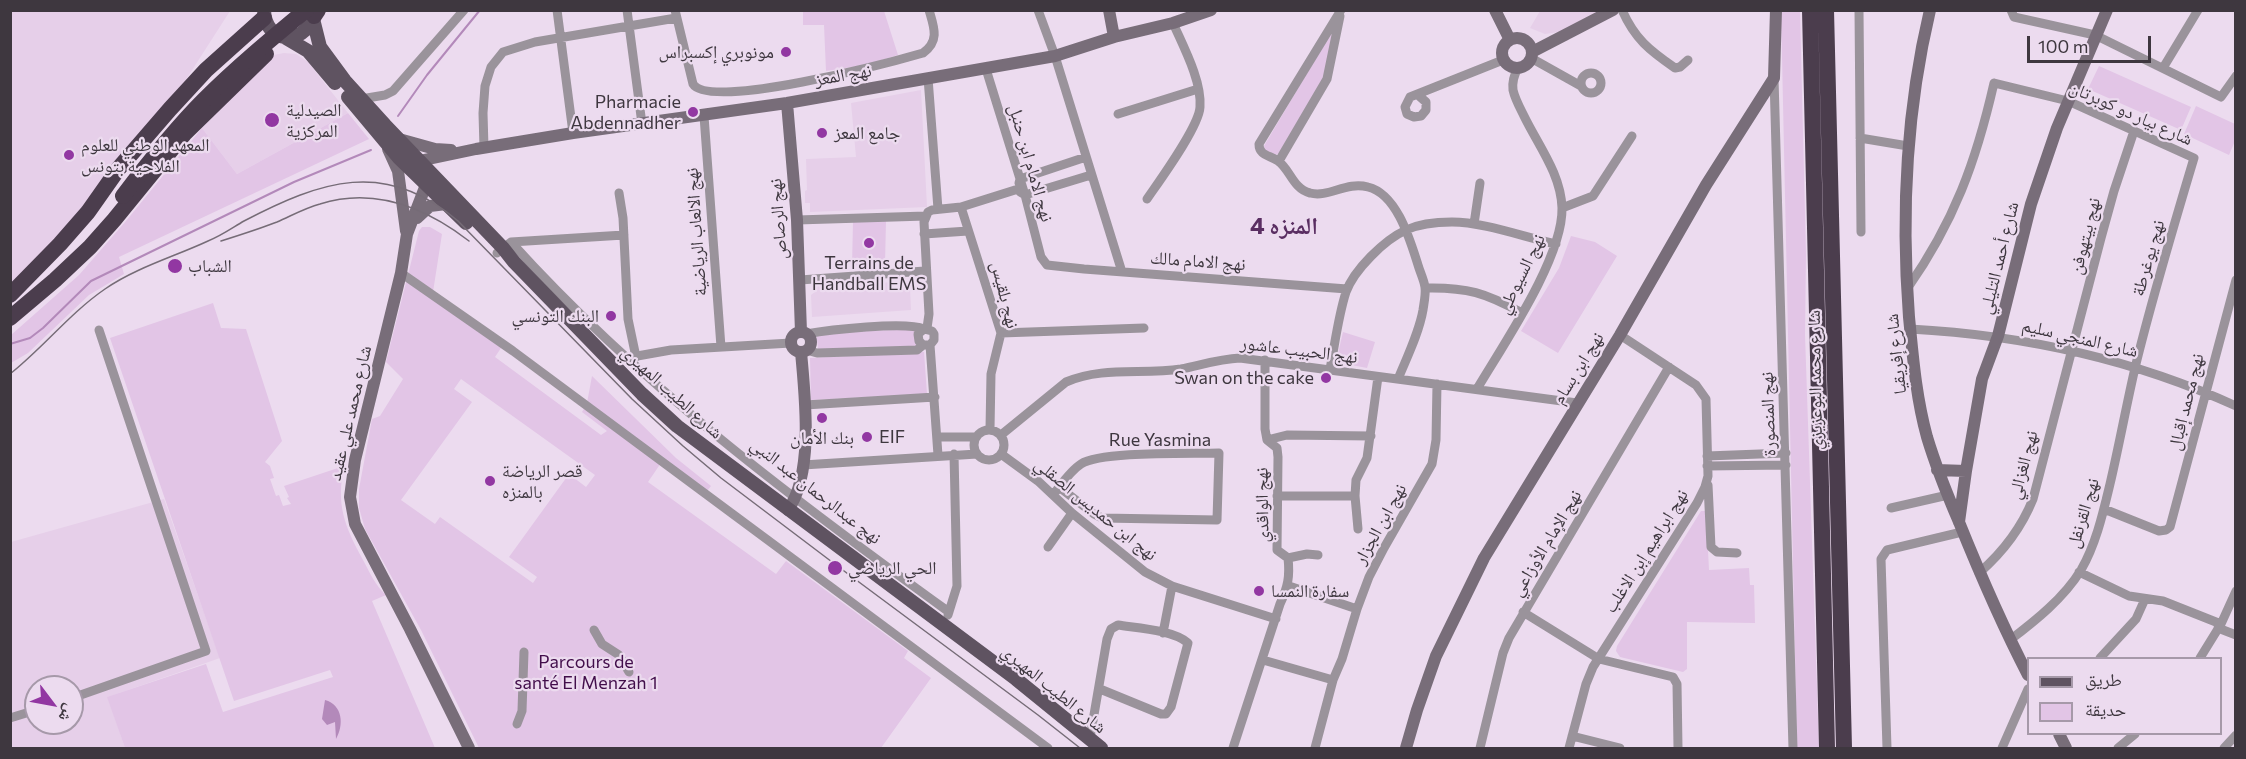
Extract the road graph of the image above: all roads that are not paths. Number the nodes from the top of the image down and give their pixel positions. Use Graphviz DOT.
graph roads {
  1 [pos="291,10"];
  2 [pos="464,10"];
  3 [pos="556,10"];
  4 [pos="627,10"];
  5 [pos="929,10"];
  6 [pos="1038,10"];
  7 [pos="1109,10"];
  8 [pos="1211,10"];
  9 [pos="1341,10"];
  10 [pos="1495,10"];
  11 [pos="1613,10"];
  12 [pos="1622,10"];
  13 [pos="1776,10"];
  14 [pos="1810,10"];
  15 [pos="1826,10"];
  16 [pos="1859,10"];
  17 [pos="1930,10"];
  18 [pos="2011,10"];
  19 [pos="2107,10"];
  20 [pos="2198,10"];
  21 [pos="261,13"];
  22 [pos="313,13"];
  23 [pos="676,14"];
  24 [pos="2027,15"];
  25 [pos="1173,23"];
  26 [pos="630,27"];
  27 [pos="2095,35"];
  28 [pos="561,37"];
  29 [pos="1114,37"];
  30 [pos="284,38"];
  31 [pos="1510,40"];
  32 [pos="1532,55"];
  33 [pos="1055,56"];
  34 [pos="1503,60"];
  35 [pos="1688,60"];
  36 [pos="1518,68"];
  37 [pos="2163,68"];
  38 [pos="986,69"];
  39 [pos="2235,76"];
  40 [pos="824,77"];
  41 [pos="928,78"];
  42 [pos="1774,78"];
  43 [pos="807,81"];
  44 [pos="1581,86"];
  45 [pos="1198,89"];
  46 [pos="1418,95"];
  47 [pos="825,96"];
  48 [pos="361,99"];
  49 [pos="810,99"];
  50 [pos="2068,101"];
  51 [pos="787,103"];
  52 [pos="1118,114"];
  53 [pos="704,116"];
  54 [pos="642,124"];
  55 [pos="374,128"];
  56 [pos="2134,131"];
  57 [pos="573,133"];
  58 [pos="1632,136"];
  59 [pos="1860,138"];
  60 [pos="399,139"];
  61 [pos="1908,146"];
  62 [pos="480,148"];
  63 [pos="1086,157"];
  64 [pos="399,158"];
  65 [pos="2194,158"];
  66 [pos="419,161"];
  67 [pos="1279,161"];
  68 [pos="1091,175"];
  69 [pos="429,179"];
  70 [pos="1020,179"];
  71 [pos="1480,183"];
  72 [pos="1015,190"];
  73 [pos="119,192"];
  74 [pos="619,193"];
  75 [pos="1025,195"];
  76 [pos="1147,199"];
  77 [pos="446,204"];
  78 [pos="962,207"];
  79 [pos="1562,208"];
  80 [pos="938,210"];
  81 [pos="926,216"];
  82 [pos="797,220"];
  83 [pos="1474,224"];
  84 [pos="1406,230"];
  85 [pos="968,231"];
  86 [pos="1861,232"];
  87 [pos="924,234"];
  88 [pos="624,235"];
  89 [pos="406,237"];
  90 [pos="1556,244"];
  91 [pos="504,248"];
  92 [pos="1047,265"];
  93 [pos="925,272"];
  94 [pos="1122,272"];
  95 [pos="401,273"];
  96 [pos="800,280"];
  97 [pos="2235,280"];
  98 [pos="1425,288"];
  99 [pos="1907,289"];
  100 [pos="1347,290"];
  101 [pos="10,297"];
  102 [pos="1522,313"];
  103 [pos="10,318"];
  104 [pos="926,328"];
  105 [pos="1144,328"];
  106 [pos="1910,329"];
  107 [pos="99,330"];
  108 [pos="803,333"];
  109 [pos="1001,333"];
  110 [pos="1620,334"];
  111 [pos="1998,336"];
  112 [pos="791,343"];
  113 [pos="926,345"];
  114 [pos="721,346"];
  115 [pos="804,351"];
  116 [pos="2072,351"];
  117 [pos="632,358"];
  118 [pos="1265,360"];
  119 [pos="613,364"];
  120 [pos="1669,367"];
  121 [pos="2136,368"];
  122 [pos="1330,369"];
  123 [pos="1378,377"];
  124 [pos="1398,379"];
  125 [pos="1437,384"];
  126 [pos="1477,389"];
  127 [pos="2205,392"];
  128 [pos="935,398"];
  129 [pos="1578,403"];
  130 [pos="805,405"];
  131 [pos="2235,406"];
  132 [pos="990,429"];
  133 [pos="1001,435"];
  134 [pos="1371,436"];
  135 [pos="938,437"];
  136 [pos="976,437"];
  137 [pos="1267,440"];
  138 [pos="1786,453"];
  139 [pos="954,454"];
  140 [pos="977,454"];
  141 [pos="1001,454"];
  142 [pos="938,455"];
  143 [pos="1707,461"];
  144 [pos="803,465"];
  145 [pos="1786,465"];
  146 [pos="1937,470"];
  147 [pos="1966,471"];
  148 [pos="765,474"];
  149 [pos="1708,477"];
  150 [pos="756,486"];
  151 [pos="1056,491"];
  152 [pos="1948,495"];
  153 [pos="1277,496"];
  154 [pos="1355,496"];
  155 [pos="792,505"];
  156 [pos="1891,508"];
  157 [pos="2104,509"];
  158 [pos="1072,513"];
  159 [pos="1961,528"];
  160 [pos="1358,529"];
  161 [pos="1048,547"];
  162 [pos="1737,553"];
  163 [pos="1318,555"];
  164 [pos="1288,558"];
  165 [pos="2079,572"];
  166 [pos="1979,573"];
  167 [pos="1172,586"];
  168 [pos="1289,586"];
  169 [pos="2235,591"];
  170 [pos="2145,599"];
  171 [pos="1357,609"];
  172 [pos="949,612"];
  173 [pos="1524,612"];
  174 [pos="1276,619"];
  175 [pos="2219,626"];
  176 [pos="945,627"];
  177 [pos="594,630"];
  178 [pos="1163,633"];
  179 [pos="2235,635"];
  180 [pos="2010,640"];
  181 [pos="524,652"];
  182 [pos="2101,657"];
  183 [pos="2201,657"];
  184 [pos="1599,659"];
  185 [pos="1263,660"];
  186 [pos="629,672"];
  187 [pos="2027,673"];
  188 [pos="1334,680"];
  189 [pos="1100,689"];
  190 [pos="2027,691"];
  191 [pos="84,694"];
  192 [pos="517,724"];
  193 [pos="2134,735"];
  194 [pos="2235,735"];
  195 [pos="1572,736"];
  196 [pos="1090,738"];
  197 [pos="469,748"];
  198 [pos="1048,748"];
  199 [pos="1101,748"];
  200 [pos="1233,748"];
  201 [pos="1315,748"];
  202 [pos="1406,748"];
  203 [pos="1480,748"];
  204 [pos="1569,748"];
  205 [pos="1620,748"];
  206 [pos="1678,748"];
  207 [pos="1793,748"];
  208 [pos="1827,748"];
  209 [pos="1844,748"];
  210 [pos="1887,748"];
  211 [pos="2002,748"];
  212 [pos="2118,748"];
  213 [pos="2224,748"];
  1 -- 73 [label="highway"];
  2 -- 48 [label="street"];
  3 -- 28 [label="street"];
  4 -- 26 [label="street"];
  5 -- 40 [label="street"];
  6 -- 33 [label="street"];
  7 -- 29 [label="street"];
  8 -- 25 [label="street, نهج المعز"];
  9 -- 67 [label="street"];
  9 -- 67 [label="street"];
  10 -- 31 [label="street"];
  11 -- 32 [label="street"];
  12 -- 35 [label="street"];
  13 -- 42 [label="street"];
  14 -- 208 [label="highway, شارع محمد البوعزيزي"];
  15 -- 209 [label="highway, شارع محمد البوعزيزي"];
  16 -- 59 [label="street"];
  17 -- 61 [label="street, شارع إفريقيا"];
  18 -- 24 [label="street"];
  19 -- 27 [label="street, شارع أحمد التليلي"];
  20 -- 37 [label="street"];
  21 -- 30 [label="main road"];
  21 -- 101 [label="highway"];
  22 -- 30 [label="main road"];
  22 -- 48 [label="main road, شارع الطيب المهيري"];
  22 -- 73 [label="highway, bridge"];
  23 -- 26 [label="street"];
  23 -- 43 [label="street"];
  24 -- 27 [label="street"];
  25 -- 29 [label="street, نهج المعز"];
  25 -- 45 [label="street"];
  26 -- 28 [label="street"];
  26 -- 54 [label="street"];
  27 -- 37 [label="street"];
  27 -- 50 [label="street, شارع أحمد التليلي"];
  28 -- 57 [label="street"];
  28 -- 62 [label="street"];
  29 -- 33 [label="street, نهج المعز"];
  30 -- 55 [label="main road"];
  30 -- 103 [label="highway"];
  31 -- 32 [label="street"];
  31 -- 34 [label="street"];
  32 -- 36 [label="street"];
  32 -- 44 [label="street"];
  33 -- 38 [label="street, نهج المعز"];
  33 -- 63 [label="street"];
  34 -- 36 [label="street"];
  34 -- 46 [label="street"];
  36 -- 79 [label="street, نهج السيوطي"];
  37 -- 39 [label="street"];
  38 -- 41 [label="street, نهج المعز"];
  38 -- 70 [label="street, نهج الامام ابن حنبل"];
  40 -- 43 [label="street"];
  40 -- 47 [label="street"];
  41 -- 47 [label="street, نهج المعز"];
  41 -- 80 [label="street"];
  42 -- 110 [label="street, نهج ابن بسام"];
  42 -- 138 [label="street, نهج المنصورة"];
  43 -- 49 [label="street"];
  45 -- 52 [label="street"];
  45 -- 76 [label="street"];
  47 -- 49 [label="street, نهج المعز"];
  48 -- 60 [label="main road, شارع الطيب المهيري"];
  49 -- 51 [label="street, نهج المعز"];
  50 -- 56 [label="street, شارع بيار دو كوبرتان"];
  50 -- 99 [label="street, شارع بيار دو كوبرتان"];
  50 -- 111 [label="street, شارع أحمد التليلي"];
  51 -- 53 [label="street, نهج المعز"];
  51 -- 82 [label="street, نهج الرصاص"];
  53 -- 54 [label="street, نهج المعز"];
  53 -- 114 [label="street, نهج الالعاب الرياضية"];
  54 -- 57 [label="street, نهج المعز"];
  55 -- 64 [label="main road"];
  55 -- 89 [label="street"];
  56 -- 65 [label="street, شارع بيار دو كوبرتان"];
  56 -- 116 [label="street, نهج بيتهوفن"];
  57 -- 62 [label="street, نهج المعز"];
  58 -- 79 [label="street"];
  59 -- 61 [label="street"];
  59 -- 86 [label="street"];
  60 -- 62 [label="street, نهج المعز"];
  60 -- 66 [label="main road, شارع الطيب المهيري"];
  61 -- 99 [label="street, شارع إفريقيا"];
  62 -- 66 [label="street, نهج المعز"];
  63 -- 68 [label="street"];
  63 -- 70 [label="street"];
  64 -- 66 [label="street, نهج المعز"];
  64 -- 69 [label="main road"];
  65 -- 121 [label="street, نهج يوغرطة"];
  66 -- 69 [label="main road, شارع الطيب المهيري"];
  67 -- 84 [label="street"];
  68 -- 75 [label="street"];
  68 -- 94 [label="street"];
  69 -- 77 [label="main road"];
  69 -- 89 [label="street, شارع محمد علي عقيد"];
  69 -- 91 [label="main road, شارع الطيب المهيري"];
  70 -- 72 [label="street"];
  70 -- 75 [label="street, نهج الامام ابن حنبل"];
  71 -- 83 [label="street"];
  72 -- 75 [label="street"];
  72 -- 78 [label="street"];
  73 -- 101 [label="highway"];
  73 -- 103 [label="highway"];
  74 -- 88 [label="street"];
  75 -- 92 [label="street, نهج الامام ابن حنبل"];
  77 -- 89 [label="street"];
  77 -- 91 [label="main road"];
  78 -- 80 [label="street"];
  78 -- 85 [label="street, نهج بلقيس"];
  79 -- 90 [label="street, نهج السيوطي"];
  80 -- 81 [label="street"];
  81 -- 82 [label="street"];
  81 -- 87 [label="street"];
  82 -- 96 [label="street, نهج الرصاص"];
  83 -- 84 [label="street"];
  83 -- 90 [label="street"];
  84 -- 98 [label="street"];
  84 -- 100 [label="street"];
  85 -- 87 [label="street"];
  85 -- 109 [label="street, نهج بلقيس"];
  87 -- 93 [label="street"];
  88 -- 91 [label="street"];
  88 -- 117 [label="street"];
  89 -- 95 [label="street, شارع محمد علي عقيد"];
  90 -- 102 [label="street, نهج السيوطي"];
  91 -- 117 [label="street, نهج عبدالرحمان عبد النبي"];
  91 -- 119 [label="main road, شارع الطيب المهيري"];
  92 -- 94 [label="street, نهج الامام مالك"];
  93 -- 96 [label="street"];
  93 -- 104 [label="street"];
  94 -- 100 [label="street, نهج الامام مالك"];
  95 -- 197 [label="street, شارع محمد علي عقيد"];
  95 -- 198 [label="street"];
  96 -- 108 [label="street, نهج الرصاص"];
  97 -- 127 [label="street, نهج محمد إقبال"];
  98 -- 102 [label="street"];
  98 -- 124 [label="street"];
  99 -- 106 [label="street, شارع إفريقيا"];
  100 -- 122 [label="street"];
  102 -- 126 [label="street, نهج السيوطي"];
  104 -- 108 [label="street"];
  104 -- 113 [label="street"];
  104 -- 113 [label="street"];
  105 -- 109 [label="street"];
  106 -- 111 [label="street, شارع المنجي سليم"];
  106 -- 146 [label="street, شارع إفريقيا"];
  107 -- 191 [label="street"];
  108 -- 112 [label="street"];
  108 -- 115 [label="street, نهج الرصاص"];
  109 -- 132 [label="street, نهج بلقيس"];
  110 -- 120 [label="street, نهج ابراهيم إبن الاغلب"];
  110 -- 129 [label="street, نهج ابن بسام"];
  111 -- 116 [label="street, شارع المنجي سليم"];
  111 -- 147 [label="street, شارع أحمد التليلي"];
  112 -- 114 [label="street"];
  112 -- 115 [label="street"];
  113 -- 115 [label="street"];
  113 -- 128 [label="street"];
  114 -- 117 [label="street"];
  115 -- 130 [label="street, نهج الرصاص"];
  116 -- 121 [label="street, شارع المنجي سليم"];
  116 -- 166 [label="street, نهج الغزالي"];
  117 -- 119 [label="street"];
  117 -- 148 [label="street, نهج عبدالرحمان عبد النبي"];
  118 -- 122 [label="street, نهج الحبيب عاشور"];
  118 -- 133 [label="street, نهج الحبيب عاشور"];
  118 -- 137 [label="street, نهج الواقدي"];
  119 -- 150 [label="main road, شارع الطيب المهيري"];
  120 -- 143 [label="street, نهج ابراهيم إبن الاغلب"];
  120 -- 173 [label="street, نهج الإمام الأوزاعي"];
  121 -- 127 [label="street, شارع المنجي سليم"];
  121 -- 157 [label="street, نهج القرنفل"];
  122 -- 123 [label="street, نهج الحبيب عاشور"];
  123 -- 124 [label="street, نهج الحبيب عاشور"];
  123 -- 134 [label="street"];
  124 -- 125 [label="street, نهج الحبيب عاشور"];
  125 -- 126 [label="street, نهج الحبيب عاشور"];
  125 -- 171 [label="street, نهج ابن الجزار"];
  126 -- 129 [label="street, نهج الحبيب عاشور"];
  127 -- 131 [label="street, شارع المنجي سليم"];
  127 -- 157 [label="street, نهج محمد إقبال"];
  128 -- 130 [label="street"];
  128 -- 135 [label="street"];
  129 -- 202 [label="street, نهج ابن بسام"];
  130 -- 144 [label="street, نهج الرصاص"];
  132 -- 133 [label="street"];
  132 -- 136 [label="street"];
  133 -- 141 [label="street"];
  134 -- 137 [label="street"];
  134 -- 154 [label="street"];
  135 -- 136 [label="street"];
  135 -- 142 [label="street"];
  136 -- 140 [label="street"];
  137 -- 153 [label="street, نهج الواقدي"];
  138 -- 143 [label="street"];
  138 -- 145 [label="street, نهج المنصورة"];
  139 -- 140 [label="street"];
  139 -- 142 [label="street"];
  139 -- 172 [label="street"];
  140 -- 141 [label="street"];
  141 -- 151 [label="street, نهج ابن حمديس الصقلي"];
  142 -- 144 [label="street"];
  143 -- 145 [label="street"];
  143 -- 149 [label="street, نهج ابراهيم إبن الاغلب"];
  144 -- 155 [label="street, نهج الرصاص"];
  145 -- 207 [label="street, نهج المنصورة"];
  146 -- 147 [label="street"];
  146 -- 152 [label="street, شارع إفريقيا"];
  147 -- 159 [label="street, شارع أحمد التليلي"];
  148 -- 150 [label="main road"];
  148 -- 155 [label="street, نهج عبدالرحمان عبد النبي"];
  149 -- 162 [label="street"];
  149 -- 184 [label="street, نهج ابراهيم إبن الاغلب"];
  150 -- 155 [label="main road, شارع الطيب المهيري"];
  151 -- 151 [label="street, Rue Yasmina"];
  151 -- 158 [label="street, نهج ابن حمديس الصقلي"];
  152 -- 156 [label="street"];
  152 -- 159 [label="street, شارع إفريقيا"];
  153 -- 154 [label="street"];
  153 -- 164 [label="street, نهج الواقدي"];
  154 -- 160 [label="street"];
  155 -- 172 [label="street, نهج عبدالرحمان عبد النبي"];
  155 -- 176 [label="main road, شارع الطيب المهيري"];
  157 -- 165 [label="street, نهج القرنفل"];
  158 -- 161 [label="street"];
  158 -- 167 [label="street, نهج ابن حمديس الصقلي"];
  159 -- 166 [label="street, شارع إفريقيا"];
  159 -- 210 [label="street"];
  163 -- 164 [label="street"];
  164 -- 168 [label="street, نهج الواقدي"];
  165 -- 170 [label="street"];
  165 -- 180 [label="street, نهج القرنفل"];
  166 -- 180 [label="street, شارع إفريقيا"];
  167 -- 174 [label="street, نهج ابن حمديس الصقلي"];
  167 -- 178 [label="street"];
  168 -- 171 [label="street"];
  168 -- 174 [label="street, نهج الواقدي"];
  169 -- 175 [label="street"];
  170 -- 175 [label="street"];
  170 -- 182 [label="street"];
  171 -- 188 [label="street, نهج ابن الجزار"];
  172 -- 176 [label="street"];
  173 -- 184 [label="street"];
  173 -- 203 [label="street, نهج الإمام الأوزاعي"];
  174 -- 185 [label="street, نهج الواقدي"];
  175 -- 179 [label="street"];
  175 -- 183 [label="street"];
  176 -- 196 [label="main road, شارع الطيب المهيري"];
  177 -- 186 [label="street"];
  178 -- 189 [label="street"];
  178 -- 189 [label="street"];
  180 -- 187 [label="street, شارع إفريقيا"];
  181 -- 192 [label="street"];
  184 -- 195 [label="street, نهج ابراهيم إبن الاغلب"];
  184 -- 206 [label="street"];
  185 -- 188 [label="street"];
  185 -- 200 [label="street, نهج الواقدي"];
  188 -- 201 [label="street, نهج ابن الجزار"];
  189 -- 196 [label="street"];
  190 -- 211 [label="street"];
  193 -- 212 [label="street"];
  194 -- 213 [label="street"];
  195 -- 204 [label="street, نهج ابراهيم إبن الاغلب"];
  195 -- 205 [label="street"];
  196 -- 199 [label="main road, شارع الطيب المهيري"];
}
